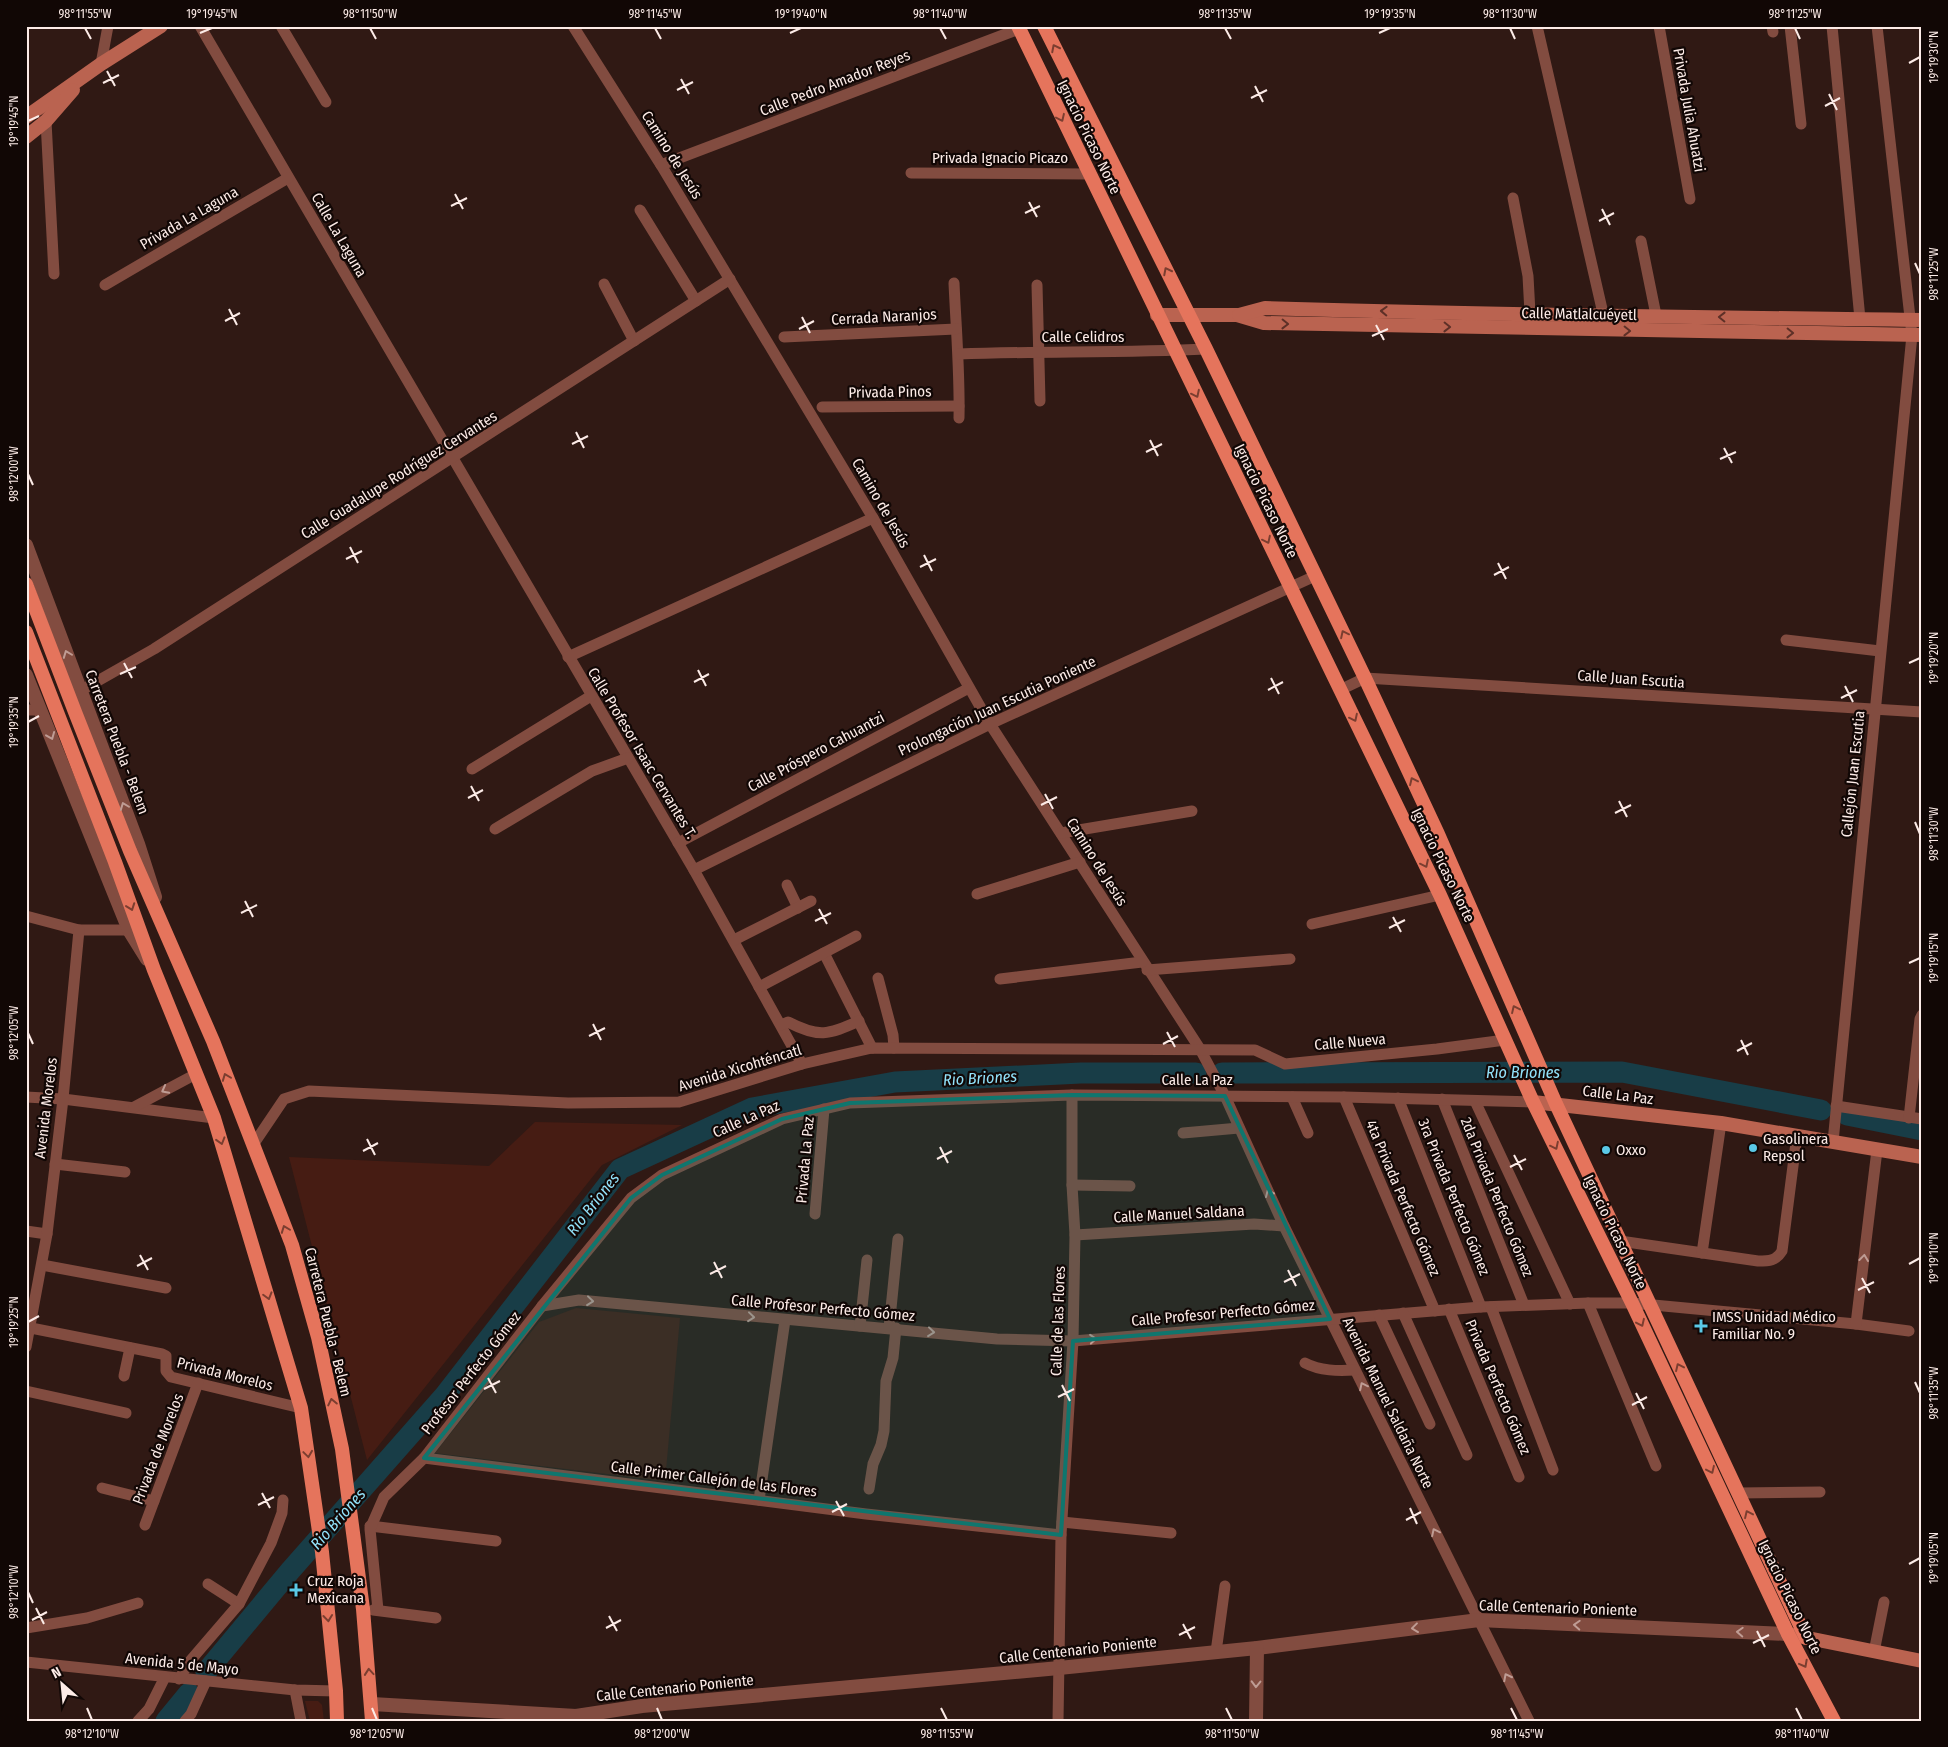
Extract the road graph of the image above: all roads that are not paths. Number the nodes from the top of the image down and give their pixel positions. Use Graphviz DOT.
graph roads {
  1 [pos="108,26"];
  2 [pos="161,26"];
  3 [pos="200,26"];
  4 [pos="281,26"];
  5 [pos="573,26"];
  6 [pos="1044,26"];
  7 [pos="1538,26"];
  8 [pos="1659,26"];
  9 [pos="1790,26"];
  10 [pos="1832,26"];
  11 [pos="1877,26"];
  12 [pos="1018,28"];
  13 [pos="101,64"];
  14 [pos="84,76"];
  15 [pos="326,102"];
  16 [pos="26,117"];
  17 [pos="46,120"];
  18 [pos="1802,124"];
  19 [pos="26,137"];
  20 [pos="661,165"];
  21 [pos="911,173"];
  22 [pos="1088,174"];
  23 [pos="288,178"];
  24 [pos="1513,198"];
  25 [pos="1690,199"];
  26 [pos="640,210"];
  27 [pos="1641,241"];
  28 [pos="54,274"];
  29 [pos="730,279"];
  30 [pos="954,283"];
  31 [pos="604,284"];
  32 [pos="105,285"];
  33 [pos="1037,285"];
  34 [pos="696,301"];
  35 [pos="1530,313"];
  36 [pos="1604,314"];
  37 [pos="1157,315"];
  38 [pos="1189,315"];
  39 [pos="1237,315"];
  40 [pos="1656,315"];
  41 [pos="1860,319"];
  42 [pos="1916,320"];
  43 [pos="956,329"];
  44 [pos="1606,330"];
  45 [pos="1917,335"];
  46 [pos="784,337"];
  47 [pos="634,342"];
  48 [pos="1206,349"];
  49 [pos="1175,350"];
  50 [pos="1039,351"];
  51 [pos="959,354"];
  52 [pos="1040,401"];
  53 [pos="959,406"];
  54 [pos="822,407"];
  55 [pos="959,418"];
  56 [pos="452,459"];
  57 [pos="873,518"];
  58 [pos="26,546"];
  59 [pos="1315,576"];
  60 [pos="26,584"];
  61 [pos="1290,588"];
  62 [pos="26,632"];
  63 [pos="1786,640"];
  64 [pos="1880,651"];
  65 [pos="568,657"];
  66 [pos="26,675"];
  67 [pos="1365,678"];
  68 [pos="969,688"];
  69 [pos="1340,690"];
  70 [pos="80,691"];
  71 [pos="591,696"];
  72 [pos="33,710"];
  73 [pos="1874,710"];
  74 [pos="1922,712"];
  75 [pos="990,724"];
  76 [pos="628,758"];
  77 [pos="472,769"];
  78 [pos="1192,811"];
  79 [pos="496,829"];
  80 [pos="1061,833"];
  81 [pos="678,843"];
  82 [pos="1080,862"];
  83 [pos="694,870"];
  84 [pos="787,885"];
  85 [pos="977,894"];
  86 [pos="1440,895"];
  87 [pos="811,901"];
  88 [pos="798,908"];
  89 [pos="26,916"];
  90 [pos="1312,924"];
  91 [pos="79,930"];
  92 [pos="129,930"];
  93 [pos="856,936"];
  94 [pos="734,940"];
  95 [pos="174,952"];
  96 [pos="824,952"];
  97 [pos="1290,959"];
  98 [pos="1144,966"];
  99 [pos="154,970"];
  100 [pos="878,978"];
  101 [pos="1000,979"];
  102 [pos="759,987"];
  103 [pos="1922,1016"];
  104 [pos="859,1021"];
  105 [pos="781,1025"];
  106 [pos="1505,1040"];
  107 [pos="872,1048"];
  108 [pos="894,1048"];
  109 [pos="1200,1050"];
  110 [pos="802,1064"];
  111 [pos="196,1074"];
  112 [pos="1072,1095"];
  113 [pos="1225,1096"];
  114 [pos="26,1097"];
  115 [pos="1292,1097"];
  116 [pos="1344,1097"];
  117 [pos="1398,1098"];
  118 [pos="63,1099"];
  119 [pos="1442,1099"];
  120 [pos="1476,1101"];
  121 [pos="1533,1102"];
  122 [pos="1556,1104"];
  123 [pos="1836,1106"];
  124 [pos="134,1107"];
  125 [pos="824,1109"];
  126 [pos="214,1118"];
  127 [pos="1909,1118"];
  128 [pos="1922,1119"];
  129 [pos="1721,1123"];
  130 [pos="1240,1128"];
  131 [pos="1308,1133"];
  132 [pos="1183,1134"];
  133 [pos="1797,1135"];
  134 [pos="1833,1142"];
  135 [pos="253,1145"];
  136 [pos="1877,1150"];
  137 [pos="1922,1157"];
  138 [pos="55,1164"];
  139 [pos="125,1172"];
  140 [pos="1072,1185"];
  141 [pos="1130,1186"];
  142 [pos="815,1214"];
  143 [pos="1284,1226"];
  144 [pos="26,1231"];
  145 [pos="47,1234"];
  146 [pos="1075,1235"];
  147 [pos="898,1239"];
  148 [pos="1620,1241"];
  149 [pos="1702,1253"];
  150 [pos="867,1260"];
  151 [pos="42,1265"];
  152 [pos="166,1288"];
  153 [pos="31,1293"];
  154 [pos="1588,1303"];
  155 [pos="1632,1303"];
  156 [pos="1570,1304"];
  157 [pos="1524,1305"];
  158 [pos="1650,1305"];
  159 [pos="542,1306"];
  160 [pos="1486,1307"];
  161 [pos="1449,1309"];
  162 [pos="1434,1311"];
  163 [pos="1403,1313"];
  164 [pos="1379,1315"];
  165 [pos="1330,1319"];
  166 [pos="785,1320"];
  167 [pos="1856,1324"];
  168 [pos="860,1326"];
  169 [pos="31,1328"];
  170 [pos="892,1328"];
  171 [pos="1909,1331"];
  172 [pos="1074,1341"];
  173 [pos="26,1348"];
  174 [pos="130,1348"];
  175 [pos="1305,1363"];
  176 [pos="1355,1370"];
  177 [pos="124,1376"];
  178 [pos="198,1383"];
  179 [pos="26,1391"];
  180 [pos="301,1408"];
  181 [pos="126,1414"];
  182 [pos="1430,1424"];
  183 [pos="1467,1454"];
  184 [pos="424,1458"];
  185 [pos="1656,1466"];
  186 [pos="1553,1470"];
  187 [pos="1519,1477"];
  188 [pos="102,1488"];
  189 [pos="870,1489"];
  190 [pos="1820,1492"];
  191 [pos="1738,1493"];
  192 [pos="283,1500"];
  193 [pos="759,1500"];
  194 [pos="154,1501"];
  195 [pos="1062,1522"];
  196 [pos="145,1525"];
  197 [pos="370,1526"];
  198 [pos="1171,1533"];
  199 [pos="1061,1535"];
  200 [pos="496,1541"];
  201 [pos="208,1584"];
  202 [pos="1225,1586"];
  203 [pos="1884,1602"];
  204 [pos="138,1603"];
  205 [pos="239,1604"];
  206 [pos="364,1609"];
  207 [pos="378,1610"];
  208 [pos="436,1618"];
  209 [pos="1479,1620"];
  210 [pos="26,1628"];
  211 [pos="1788,1634"];
  212 [pos="1806,1638"];
  213 [pos="1257,1648"];
  214 [pos="1216,1652"];
  215 [pos="1874,1652"];
  216 [pos="26,1662"];
  217 [pos="1922,1662"];
  218 [pos="1059,1668"];
  219 [pos="165,1677"];
  220 [pos="179,1679"];
  221 [pos="206,1682"];
  222 [pos="295,1690"];
  223 [pos="336,1691"];
  224 [pos="372,1704"];
  225 [pos="138,1721"];
  226 [pos="185,1721"];
  227 [pos="301,1721"];
  228 [pos="337,1721"];
  229 [pos="372,1721"];
  230 [pos="1058,1721"];
  231 [pos="1256,1721"];
  232 [pos="1529,1721"];
  233 [pos="1834,1721"];
  1 -- 13 [label="street"];
  2 -- 13 [label="main road"];
  3 -- 23 [label="street, Calle La Laguna"];
  4 -- 15 [label="street"];
  5 -- 20 [label="street, Camino de Jesús"];
  38 -- 6 [label="main road, Ignacio Picaso Norte, one-way"];
  7 -- 36 [label="street"];
  8 -- 25 [label="street, Privada Julia Ahuatzi"];
  9 -- 18 [label="street"];
  10 -- 41 [label="street"];
  11 -- 42 [label="street, Callejón Juan Escutia"];
  12 -- 20 [label="street, Calle Pedro Amador Reyes"];
  12 -- 22 [label="main road, Ignacio Picaso Norte, one-way"];
  13 -- 14 [label="main road"];
  14 -- 16 [label="main road"];
  14 -- 17 [label="main road"];
  17 -- 19 [label="main road"];
  17 -- 28 [label="street"];
  20 -- 29 [label="street, Camino de Jesús"];
  21 -- 22 [label="street, Privada Ignacio Picazo"];
  22 -- 37 [label="main road, Ignacio Picaso Norte"];
  23 -- 32 [label="street, Privada La Laguna"];
  23 -- 56 [label="street, Calle La Laguna"];
  24 -- 35 [label="street"];
  26 -- 34 [label="street"];
  27 -- 40 [label="street"];
  29 -- 34 [label="street, Calle Guadalupe Rodríguez Cervantes"];
  29 -- 57 [label="street, Camino de Jesús"];
  30 -- 43 [label="street"];
  31 -- 47 [label="street"];
  33 -- 50 [label="street"];
  34 -- 47 [label="street, Calle Guadalupe Rodríguez Cervantes"];
  35 -- 36 [label="main road, Calle Matlalcuéyetl"];
  35 -- 39 [label="main road, Calle Matlalcuéyetl, one-way"];
  36 -- 40 [label="main road, Calle Matlalcuéyetl"];
  36 -- 44 [label="street"];
  37 -- 38 [label="main road, Calle Matlalcuéyetl"];
  37 -- 49 [label="main road, Ignacio Picaso Norte"];
  38 -- 39 [label="main road, Calle Matlalcuéyetl"];
  38 -- 48 [label="main road, Ignacio Picaso Norte"];
  39 -- 44 [label="main road, Calle Matlalcuéyetl, one-way"];
  41 -- 40 [label="main road, Calle Matlalcuéyetl, one-way"];
  41 -- 42 [label="main road, Calle Matlalcuéyetl"];
  42 -- 45 [label="street, Callejón Juan Escutia"];
  43 -- 46 [label="street, Cerrada Naranjos"];
  43 -- 51 [label="street"];
  44 -- 45 [label="main road, Calle Matlalcuéyetl, one-way"];
  45 -- 64 [label="street, Callejón Juan Escutia"];
  47 -- 56 [label="street, Calle Guadalupe Rodríguez Cervantes"];
  48 -- 49 [label="street, Calle Celidros"];
  48 -- 59 [label="main road, Ignacio Picaso Norte"];
  49 -- 50 [label="street, Calle Celidros"];
  49 -- 61 [label="main road, Ignacio Picaso Norte, one-way"];
  50 -- 51 [label="street, Calle Celidros"];
  50 -- 52 [label="street"];
  51 -- 53 [label="street"];
  53 -- 54 [label="street, Privada Pinos"];
  53 -- 55 [label="street"];
  56 -- 65 [label="street, Calle Profesor Isaac Cervantes T."];
  56 -- 70 [label="street, Calle Guadalupe Rodríguez Cervantes"];
  57 -- 65 [label="street"];
  57 -- 68 [label="street, Camino de Jesús"];
  70 -- 58 [label="street, Carretera Puebla - Belem, one-way"];
  59 -- 61 [label="street, Prolongación Juan Escutia Poniente"];
  67 -- 59 [label="main road, Ignacio Picaso Norte, one-way"];
  60 -- 95 [label="main road, Carretera Puebla - Belem"];
  61 -- 69 [label="main road, Ignacio Picaso Norte"];
  61 -- 75 [label="street, Prolongación Juan Escutia Poniente"];
  62 -- 99 [label="main road, one-way"];
  63 -- 64 [label="street"];
  64 -- 73 [label="street, Callejón Juan Escutia"];
  65 -- 71 [label="street, Calle Profesor Isaac Cervantes T."];
  66 -- 72 [label="street"];
  67 -- 69 [label="street, Calle Juan Escutia"];
  67 -- 73 [label="street, Calle Juan Escutia"];
  122 -- 67 [label="main road, Ignacio Picaso Norte, one-way"];
  68 -- 75 [label="street, Camino de Jesús"];
  68 -- 81 [label="street, Calle Próspero Cahuantzi"];
  69 -- 86 [label="main road, Ignacio Picaso Norte, one-way"];
  95 -- 70 [label="street, Carretera Puebla - Belem, one-way"];
  71 -- 76 [label="street, Calle Profesor Isaac Cervantes T."];
  71 -- 77 [label="street"];
  72 -- 92 [label="street, one-way"];
  73 -- 74 [label="street, Calle Juan Escutia"];
  73 -- 123 [label="street, Callejón Juan Escutia"];
  75 -- 80 [label="street, Camino de Jesús"];
  75 -- 83 [label="street, Prolongación Juan Escutia Poniente"];
  76 -- 79 [label="street"];
  76 -- 81 [label="street, Calle Profesor Isaac Cervantes T."];
  78 -- 80 [label="street"];
  80 -- 82 [label="street, Camino de Jesús"];
  81 -- 83 [label="street, Calle Profesor Isaac Cervantes T."];
  82 -- 85 [label="street"];
  82 -- 98 [label="street, Camino de Jesús"];
  83 -- 94 [label="street, Calle Profesor Isaac Cervantes T."];
  84 -- 88 [label="street"];
  86 -- 90 [label="street"];
  86 -- 106 [label="main road, Ignacio Picaso Norte"];
  87 -- 88 [label="street"];
  88 -- 94 [label="street"];
  89 -- 91 [label="street"];
  91 -- 92 [label="street"];
  91 -- 118 [label="street, Avenida Morelos"];
  92 -- 99 [label="street"];
  93 -- 96 [label="street"];
  94 -- 102 [label="street, Calle Profesor Isaac Cervantes T."];
  135 -- 95 [label="main road, Carretera Puebla - Belem, one-way"];
  96 -- 102 [label="street"];
  96 -- 104 [label="street"];
  97 -- 98 [label="street"];
  98 -- 101 [label="street"];
  98 -- 109 [label="street, Camino de Jesús"];
  99 -- 111 [label="main road"];
  100 -- 108 [label="street"];
  102 -- 105 [label="street, Calle Profesor Isaac Cervantes T."];
  103 -- 127 [label="street"];
  104 -- 105 [label="street"];
  104 -- 107 [label="street"];
  105 -- 110 [label="street, Calle Profesor Isaac Cervantes T."];
  106 -- 109 [label="street, Calle Nueva"];
  106 -- 121 [label="main road, Ignacio Picaso Norte"];
  107 -- 108 [label="street, Avenida Xicohténcatl"];
  107 -- 110 [label="street, Avenida Xicohténcatl"];
  108 -- 109 [label="street, Avenida Xicohténcatl"];
  109 -- 113 [label="street, Camino de Jesús"];
  110 -- 135 [label="street, Avenida Xicohténcatl"];
  111 -- 124 [label="street, one-way"];
  111 -- 126 [label="main road"];
  112 -- 113 [label="street, Calle La Paz"];
  112 -- 125 [label="street, Calle La Paz"];
  112 -- 140 [label="street, Calle de las Flores"];
  113 -- 115 [label="street, Calle La Paz"];
  113 -- 130 [label="street, Avenida Manuel Saldaña Norte"];
  114 -- 118 [label="street"];
  115 -- 116 [label="street, Calle La Paz"];
  115 -- 131 [label="street"];
  116 -- 117 [label="street, Calle La Paz"];
  116 -- 162 [label="street, 4ta Privada Perfecto Gómez"];
  117 -- 119 [label="street, Calle La Paz"];
  117 -- 160 [label="street, 3ra Privada Perfecto Gómez"];
  118 -- 124 [label="street"];
  118 -- 138 [label="street, Avenida Morelos"];
  119 -- 120 [label="street, Calle La Paz"];
  119 -- 157 [label="street, 2da Privada Perfecto Gómez"];
  120 -- 121 [label="street, Calle La Paz"];
  120 -- 156 [label="street"];
  121 -- 122 [label="main road, Calle La Paz"];
  121 -- 155 [label="main road, Ignacio Picaso Norte, one-way"];
  122 -- 129 [label="main road, Calle La Paz"];
  122 -- 148 [label="main road, Ignacio Picaso Norte"];
  123 -- 127 [label="street"];
  123 -- 134 [label="street, Callejón Juan Escutia"];
  124 -- 126 [label="street"];
  125 -- 142 [label="street, Privada La Paz"];
  125 -- 159 [label="street, Calle La Paz"];
  126 -- 180 [label="main road, one-way"];
  127 -- 128 [label="street"];
  129 -- 133 [label="main road, Calle La Paz"];
  129 -- 149 [label="street"];
  130 -- 132 [label="street"];
  143 -- 130 [label="street, Avenida Manuel Saldaña Norte, one-way"];
  133 -- 134 [label="main road, Calle La Paz"];
  133 -- 149 [label="street"];
  134 -- 136 [label="main road, Calle La Paz"];
  206 -- 135 [label="main road, Carretera Puebla - Belem, one-way"];
  136 -- 137 [label="main road, Calle La Paz"];
  167 -- 136 [label="street, one-way"];
  138 -- 139 [label="street"];
  138 -- 145 [label="street, Avenida Morelos"];
  140 -- 141 [label="street"];
  140 -- 146 [label="street, Calle de las Flores"];
  143 -- 146 [label="street, Calle Manuel Saldana"];
  143 -- 165 [label="street, Avenida Manuel Saldaña Norte"];
  144 -- 145 [label="street"];
  145 -- 151 [label="street, Avenida Morelos"];
  146 -- 172 [label="street, Calle de las Flores"];
  147 -- 170 [label="street"];
  148 -- 149 [label="street"];
  148 -- 158 [label="main road, Ignacio Picaso Norte"];
  150 -- 168 [label="street"];
  151 -- 152 [label="street"];
  151 -- 153 [label="street, Avenida Morelos"];
  153 -- 169 [label="street, Avenida Morelos"];
  154 -- 155 [label="street, Calle Profesor Perfecto Gómez"];
  154 -- 156 [label="street, Calle Profesor Perfecto Gómez"];
  154 -- 185 [label="street"];
  155 -- 158 [label="street, Calle Profesor Perfecto Gómez"];
  155 -- 211 [label="main road, Ignacio Picaso Norte, one-way"];
  156 -- 157 [label="street, Calle Profesor Perfecto Gómez"];
  157 -- 160 [label="street, Calle Profesor Perfecto Gómez"];
  158 -- 167 [label="street, Calle Profesor Perfecto Gómez"];
  191 -- 158 [label="main road, Ignacio Picaso Norte, one-way"];
  159 -- 166 [label="street, Calle Profesor Perfecto Gómez, one-way"];
  159 -- 184 [label="street, Profesor Perfecto Gómez"];
  160 -- 161 [label="street, Calle Profesor Perfecto Gómez"];
  160 -- 186 [label="street, 3ra Privada Perfecto Gómez"];
  161 -- 162 [label="street, Calle Profesor Perfecto Gómez"];
  161 -- 187 [label="street, Privada Perfecto Gómez"];
  162 -- 163 [label="street, Calle Profesor Perfecto Gómez"];
  163 -- 164 [label="street, Calle Profesor Perfecto Gómez"];
  163 -- 183 [label="street"];
  164 -- 165 [label="street, Calle Profesor Perfecto Gómez"];
  164 -- 182 [label="street"];
  172 -- 165 [label="street, Calle Profesor Perfecto Gómez, one-way"];
  165 -- 176 [label="street, Avenida Manuel Saldaña Norte"];
  166 -- 168 [label="street, Calle Profesor Perfecto Gómez"];
  166 -- 193 [label="street"];
  167 -- 171 [label="street, Calle Profesor Perfecto Gómez"];
  168 -- 170 [label="street, Calle Profesor Perfecto Gómez"];
  169 -- 173 [label="street, Avenida Morelos"];
  169 -- 174 [label="street, Privada Morelos"];
  170 -- 172 [label="street, Calle Profesor Perfecto Gómez, one-way"];
  170 -- 189 [label="street"];
  172 -- 195 [label="street, Calle de las Flores"];
  174 -- 177 [label="street"];
  174 -- 178 [label="street, Privada Morelos"];
  175 -- 176 [label="street"];
  209 -- 176 [label="street, Avenida Manuel Saldaña Norte, one-way"];
  178 -- 180 [label="street, Privada Morelos"];
  178 -- 194 [label="street, Privada de Morelos"];
  179 -- 181 [label="street"];
  180 -- 223 [label="main road, one-way"];
  184 -- 193 [label="street, Calle Primer Callejón de las Flores"];
  184 -- 197 [label="street, Profesor Perfecto Gómez"];
  188 -- 194 [label="street"];
  190 -- 191 [label="street"];
  212 -- 191 [label="main road, Ignacio Picaso Norte, one-way"];
  192 -- 205 [label="street"];
  193 -- 199 [label="street, Calle Primer Callejón de las Flores"];
  194 -- 196 [label="street, Privada de Morelos"];
  195 -- 198 [label="street"];
  195 -- 199 [label="street, Calle de las Flores"];
  197 -- 200 [label="street"];
  197 -- 207 [label="street"];
  199 -- 218 [label="street, Calle de las Flores"];
  201 -- 205 [label="street"];
  202 -- 214 [label="street"];
  203 -- 215 [label="street"];
  204 -- 210 [label="street"];
  205 -- 220 [label="street"];
  206 -- 207 [label="street"];
  224 -- 206 [label="main road, Carretera Puebla - Belem, one-way"];
  207 -- 208 [label="street"];
  211 -- 209 [label="street, Calle Centenario Poniente, one-way"];
  209 -- 213 [label="street, Calle Centenario Poniente, one-way"];
  232 -- 209 [label="street, Avenida Manuel Saldaña Norte, one-way"];
  211 -- 212 [label="main road"];
  211 -- 233 [label="main road, Ignacio Picaso Norte, one-way"];
  212 -- 215 [label="main road"];
  213 -- 214 [label="street, Calle Centenario Poniente"];
  213 -- 231 [label="street, one-way"];
  214 -- 218 [label="street, Calle Centenario Poniente"];
  215 -- 217 [label="main road"];
  216 -- 219 [label="street, Avenida 5 de Mayo"];
  218 -- 224 [label="street, Calle Centenario Poniente"];
  218 -- 230 [label="street, Calle de las Flores"];
  219 -- 220 [label="street, Avenida 5 de Mayo"];
  219 -- 225 [label="street"];
  220 -- 221 [label="street, Avenida 5 de Mayo"];
  221 -- 222 [label="street, Avenida 5 de Mayo"];
  221 -- 226 [label="street"];
  222 -- 223 [label="street, Avenida 5 de Mayo"];
  222 -- 227 [label="street"];
  223 -- 228 [label="main road"];
  224 -- 229 [label="main road, Carretera Puebla - Belem"];
}
